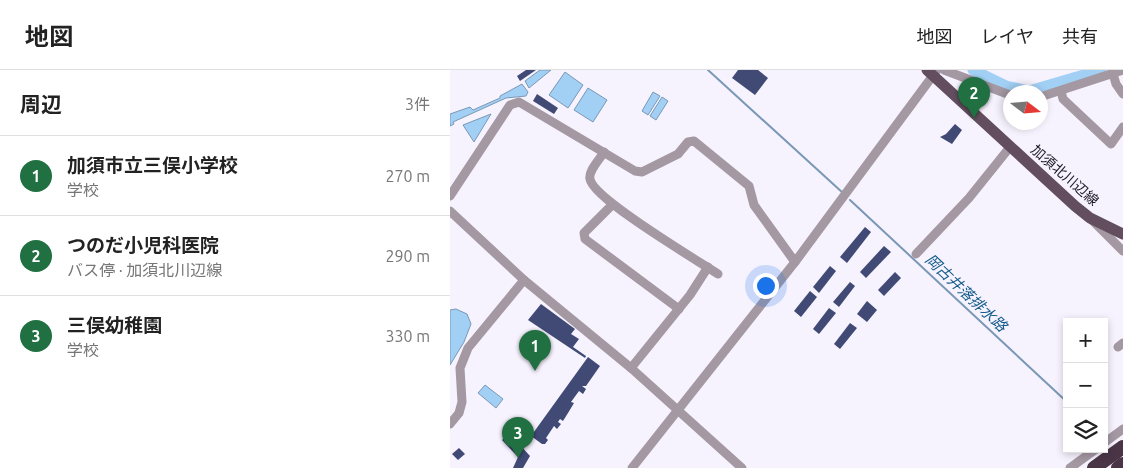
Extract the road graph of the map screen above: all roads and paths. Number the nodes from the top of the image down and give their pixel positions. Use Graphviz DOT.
graph roads {
  1 [pos="944,70"];
  2 [pos="1123,70"];
  3 [pos="933,72"];
  4 [pos="1113,74"];
  5 [pos="1061,91"];
  6 [pos="1003,92"];
  7 [pos="1123,94"];
  8 [pos="1048,95"];
  9 [pos="1123,127"];
  10 [pos="1010,147"];
  11 [pos="604,152"];
  12 [pos="450,196"];
  13 [pos="612,205"];
  14 [pos="450,211"];
  15 [pos="1090,218"];
  16 [pos="1123,234"];
  17 [pos="1123,251"];
  18 [pos="916,254"];
  19 [pos="795,262"];
  20 [pos="708,267"];
  21 [pos="718,274"];
  22 [pos="524,280"];
  23 [pos="679,309"];
  24 [pos="631,368"];
  25 [pos="678,410"];
  26 [pos="450,424"];
  27 [pos="1123,429"];
  28 [pos="1108,440"];
  29 [pos="1123,447"];
  30 [pos="1091,453"];
  31 [pos="1123,464"];
  32 [pos="632,468"];
  33 [pos="742,468"];
  34 [pos="1070,468"];
  35 [pos="1094,468"];
  36 [pos="1118,468"];
  1 -- 6 [label="street"];
  2 -- 4 [label="street"];
  3 -- 10 [label="main road, 加須北川辺線"];
  3 -- 19 [label="street"];
  4 -- 5 [label="street"];
  4 -- 7 [label="street"];
  5 -- 8 [label="street"];
  5 -- 9 [label="street"];
  10 -- 15 [label="main road, 加須北川辺線"];
  10 -- 18 [label="street"];
  11 -- 12 [label="street"];
  11 -- 13 [label="street"];
  11 -- 19 [label="street"];
  13 -- 20 [label="street"];
  13 -- 23 [label="street"];
  14 -- 22 [label="street"];
  15 -- 16 [label="main road, 加須北川辺線"];
  15 -- 17 [label="street"];
  19 -- 25 [label="street"];
  20 -- 21 [label="street"];
  20 -- 23 [label="street"];
  22 -- 24 [label="street"];
  22 -- 26 [label="street"];
  23 -- 24 [label="street"];
  24 -- 25 [label="street"];
  25 -- 32 [label="street"];
  25 -- 33 [label="street"];
  27 -- 28 [label="street"];
  29 -- 35 [label="highway"];
  30 -- 34 [label="street"];
  31 -- 36 [label="highway"];
}
